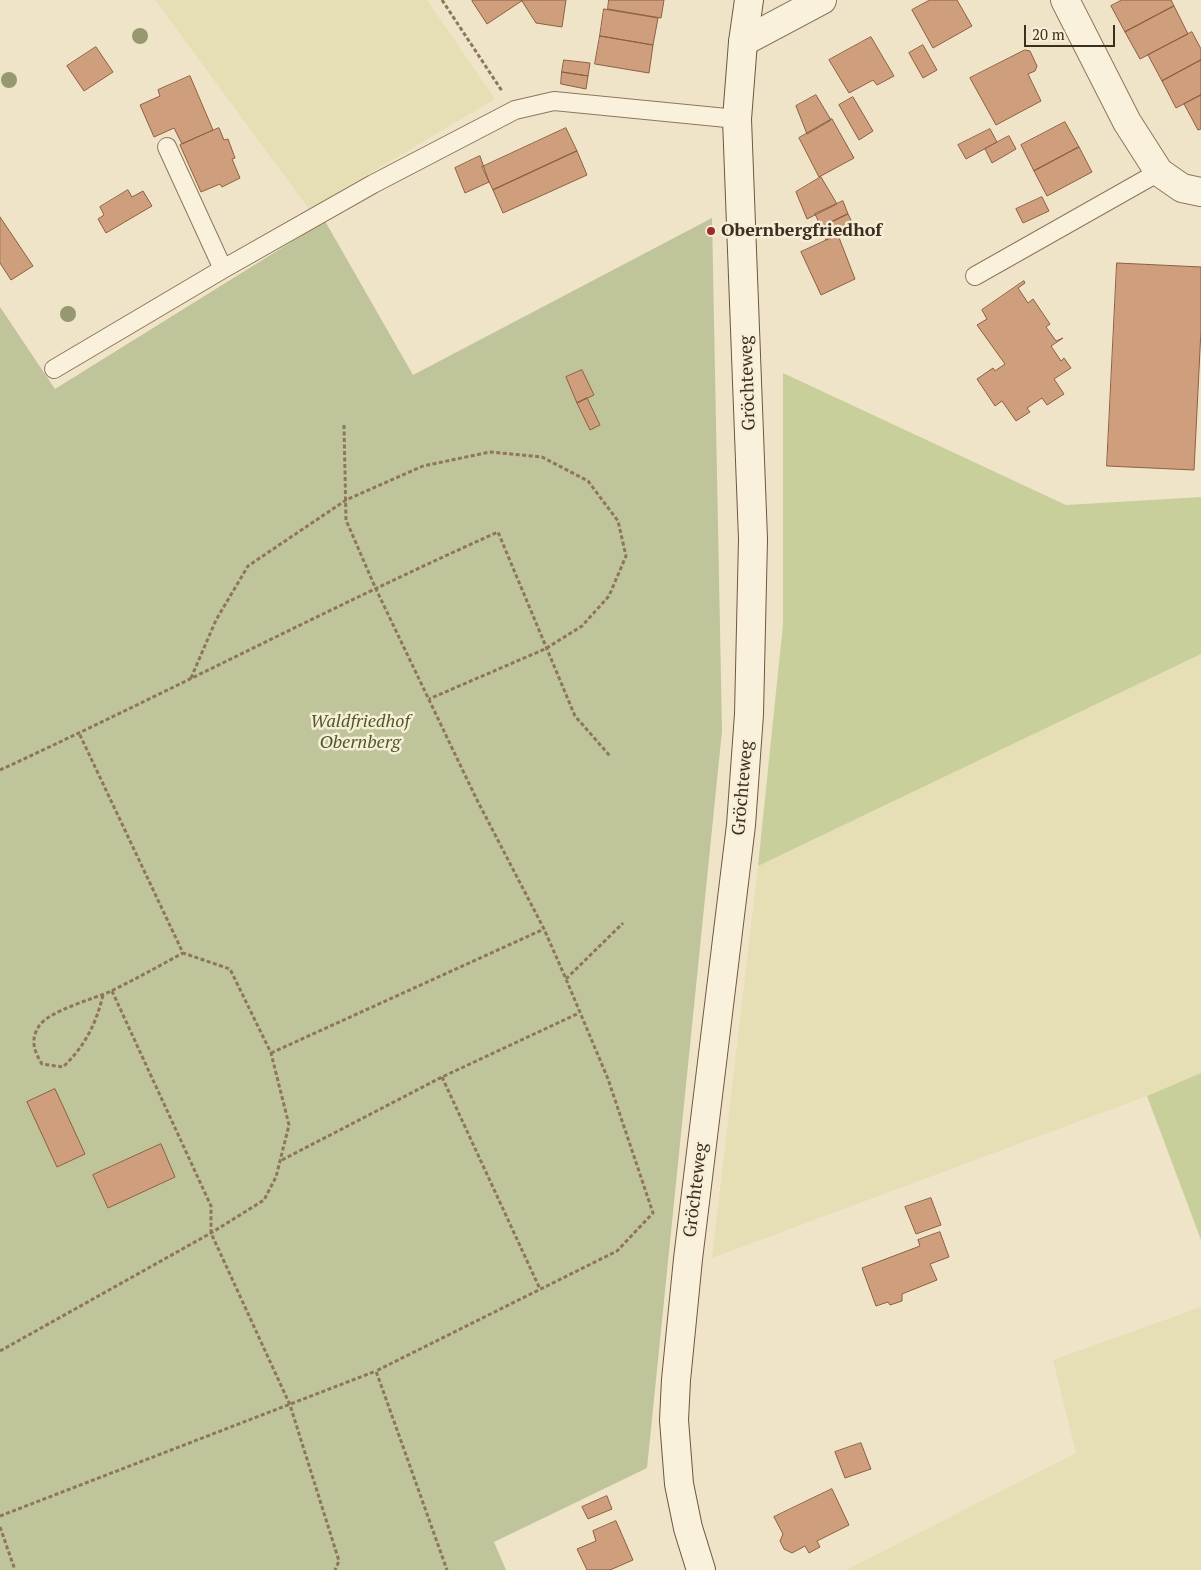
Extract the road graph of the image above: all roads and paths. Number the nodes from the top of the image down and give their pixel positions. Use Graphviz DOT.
graph roads {
  1 [pos="442,0"];
  2 [pos="748,0"];
  3 [pos="822,0"];
  4 [pos="1065,0"];
  5 [pos="743,42"];
  6 [pos="515,110"];
  7 [pos="737,119"];
  8 [pos="167,147"];
  9 [pos="1159,172"];
  10 [pos="1201,192"];
  11 [pos="223,269"];
  12 [pos="975,276"];
  13 [pos="54,370"];
  14 [pos="344,425"];
  15 [pos="346,500"];
  16 [pos="375,587"];
  17 [pos="545,649"];
  18 [pos="191,678"];
  19 [pos="429,699"];
  20 [pos="79,733"];
  21 [pos="610,756"];
  22 [pos="0,770"];
  23 [pos="623,923"];
  24 [pos="544,929"];
  25 [pos="183,953"];
  26 [pos="566,979"];
  27 [pos="112,991"];
  28 [pos="103,995"];
  29 [pos="579,1012"];
  30 [pos="271,1053"];
  31 [pos="442,1077"];
  32 [pos="282,1160"];
  33 [pos="212,1233"];
  34 [pos="540,1290"];
  35 [pos="0,1351"];
  36 [pos="376,1372"];
  37 [pos="290,1405"];
  38 [pos="0,1516"];
  39 [pos="0,1527"];
  40 [pos="15,1570"];
  41 [pos="335,1570"];
  42 [pos="447,1570"];
  43 [pos="701,1570"];
  1 -- 6 [label="path"];
  2 -- 5 [label="street, Gröchteweg"];
  3 -- 5 [label="street"];
  4 -- 9 [label="street"];
  5 -- 7 [label="street, Gröchteweg"];
  6 -- 7 [label="lane"];
  6 -- 11 [label="lane"];
  7 -- 43 [label="street, Gröchteweg"];
  8 -- 11 [label="lane"];
  9 -- 10 [label="street"];
  9 -- 12 [label="lane"];
  11 -- 13 [label="lane"];
  14 -- 15 [label="path"];
  15 -- 16 [label="path"];
  15 -- 17 [label="path"];
  15 -- 18 [label="path"];
  16 -- 17 [label="path"];
  16 -- 18 [label="path"];
  16 -- 19 [label="path"];
  17 -- 19 [label="path"];
  17 -- 21 [label="path"];
  18 -- 20 [label="path"];
  19 -- 24 [label="path"];
  20 -- 22 [label="path"];
  20 -- 25 [label="path"];
  23 -- 26 [label="path"];
  24 -- 26 [label="path"];
  24 -- 30 [label="path"];
  25 -- 27 [label="path"];
  25 -- 30 [label="path"];
  26 -- 29 [label="path"];
  27 -- 28 [label="path"];
  27 -- 33 [label="path"];
  28 -- 28 [label="path"];
  29 -- 31 [label="path"];
  29 -- 34 [label="path"];
  30 -- 32 [label="path"];
  31 -- 32 [label="path"];
  31 -- 34 [label="path"];
  32 -- 33 [label="path"];
  33 -- 35 [label="path"];
  33 -- 37 [label="path"];
  34 -- 36 [label="path"];
  36 -- 37 [label="path"];
  36 -- 42 [label="path"];
  37 -- 38 [label="path"];
  37 -- 41 [label="path"];
  39 -- 40 [label="path"];
}
